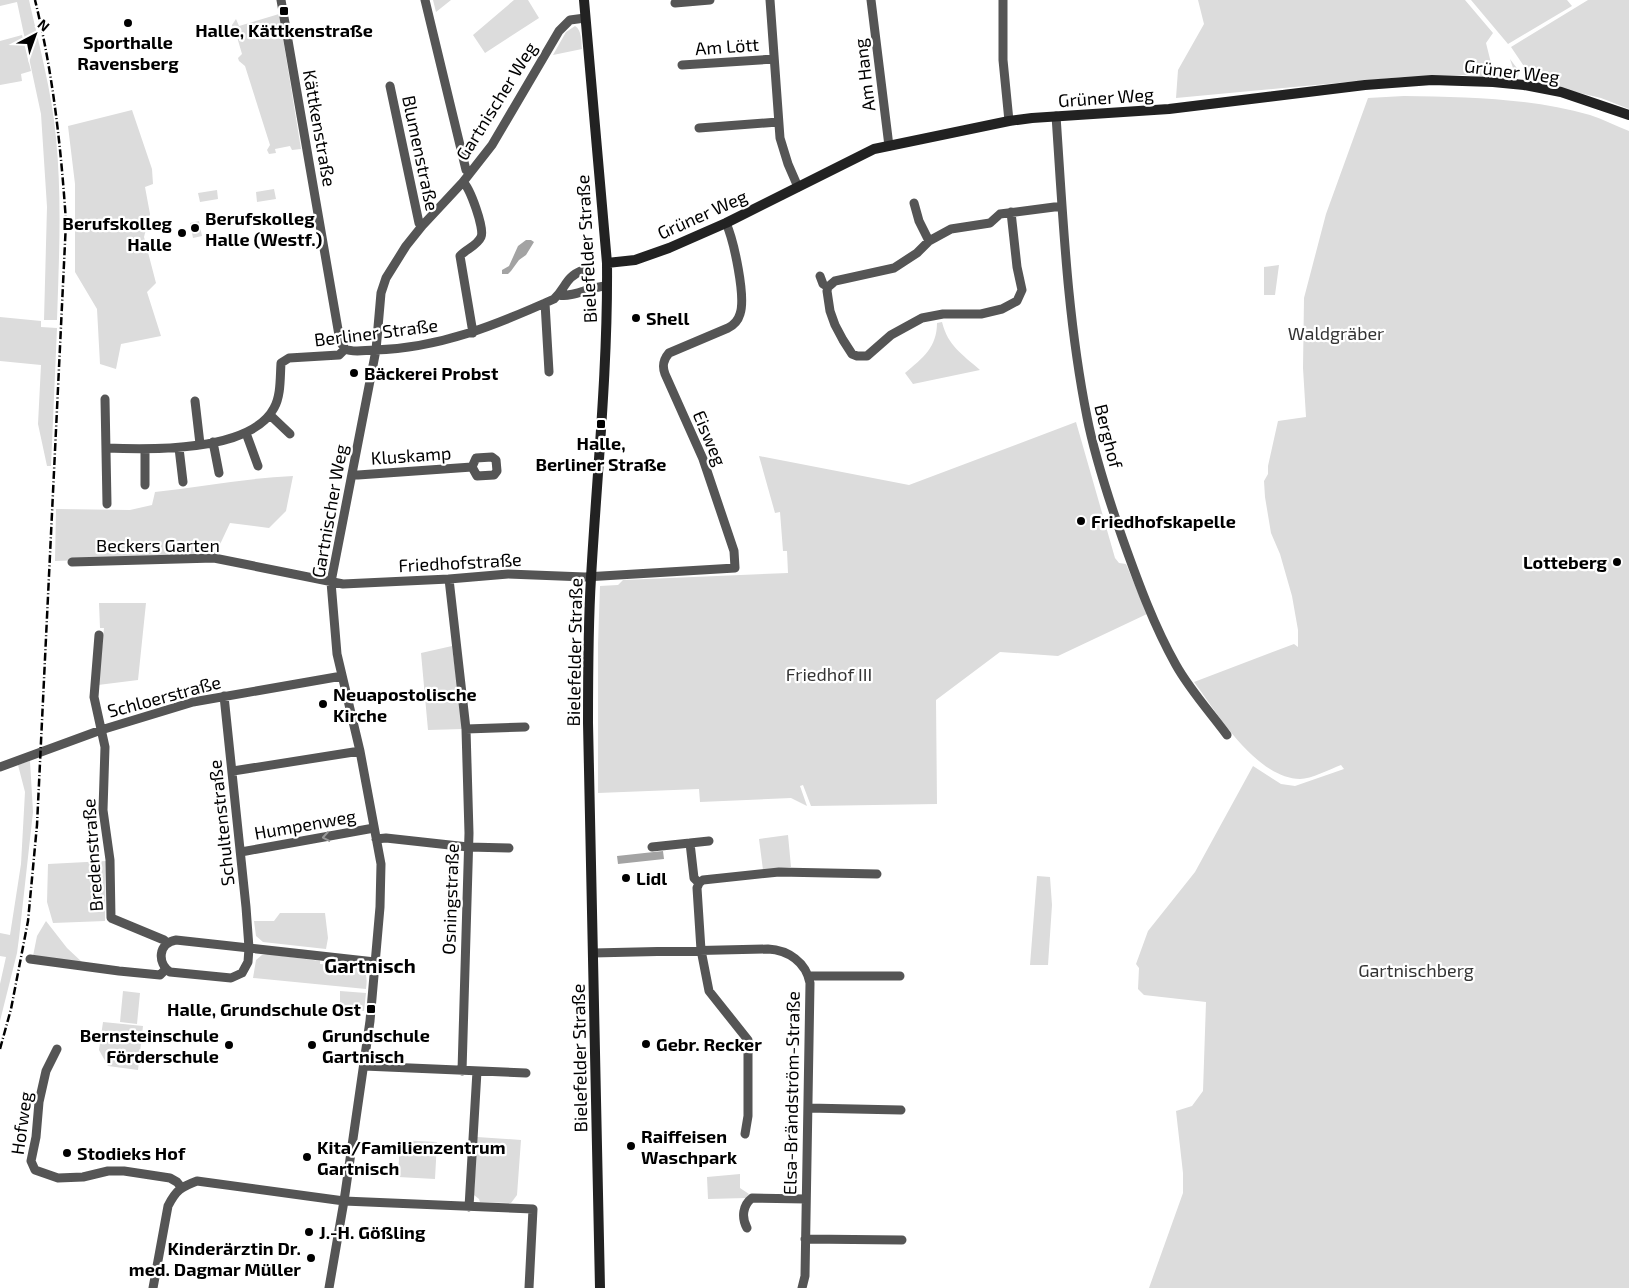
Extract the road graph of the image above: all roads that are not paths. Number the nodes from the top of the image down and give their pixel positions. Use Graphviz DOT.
graph roads {
  1 [pos="281,0"];
  2 [pos="424,0"];
  3 [pos="584,0"];
  4 [pos="710,0"];
  5 [pos="770,0"];
  6 [pos="871,0"];
  7 [pos="1003,0"];
  8 [pos="675,2"];
  9 [pos="585,18"];
  10 [pos="774,59"];
  11 [pos="682,65"];
  12 [pos="390,86"];
  13 [pos="1629,115"];
  14 [pos="1056,116"];
  15 [pos="1009,121"];
  16 [pos="778,122"];
  17 [pos="699,128"];
  18 [pos="889,146"];
  19 [pos="470,173"];
  20 [pos="463,182"];
  21 [pos="798,187"];
  22 [pos="914,203"];
  23 [pos="1062,206"];
  24 [pos="1011,212"];
  25 [pos="726,223"];
  26 [pos="422,226"];
  27 [pos="929,241"];
  28 [pos="607,263"];
  29 [pos="583,270"];
  30 [pos="820,276"];
  31 [pos="607,286"];
  32 [pos="828,287"];
  33 [pos="558,295"];
  34 [pos="545,303"];
  35 [pos="473,333"];
  36 [pos="345,349"];
  37 [pos="376,350"];
  38 [pos="549,372"];
  39 [pos="105,399"];
  40 [pos="196,401"];
  41 [pos="270,415"];
  42 [pos="246,434"];
  43 [pos="290,434"];
  44 [pos="213,442"];
  45 [pos="200,444"];
  46 [pos="106,448"];
  47 [pos="179,448"];
  48 [pos="146,450"];
  49 [pos="258,466"];
  50 [pos="472,468"];
  51 [pos="219,473"];
  52 [pos="352,474"];
  53 [pos="183,482"];
  54 [pos="145,486"];
  55 [pos="107,504"];
  56 [pos="72,562"];
  57 [pos="591,576"];
  58 [pos="449,579"];
  59 [pos="332,582"];
  60 [pos="99,635"];
  61 [pos="342,676"];
  62 [pos="224,696"];
  63 [pos="524,727"];
  64 [pos="466,729"];
  65 [pos="101,730"];
  66 [pos="1227,736"];
  67 [pos="360,751"];
  68 [pos="0,767"];
  69 [pos="232,772"];
  70 [pos="374,828"];
  71 [pos="376,839"];
  72 [pos="710,841"];
  73 [pos="690,843"];
  74 [pos="468,847"];
  75 [pos="652,847"];
  76 [pos="509,848"];
  77 [pos="241,852"];
  78 [pos="877,874"];
  79 [pos="699,883"];
  80 [pos="167,943"];
  81 [pos="249,948"];
  82 [pos="702,950"];
  83 [pos="593,953"];
  84 [pos="30,958"];
  85 [pos="375,962"];
  86 [pos="166,969"];
  87 [pos="808,976"];
  88 [pos="900,976"];
  89 [pos="57,1049"];
  90 [pos="364,1066"];
  91 [pos="462,1071"];
  92 [pos="477,1071"];
  93 [pos="526,1072"];
  94 [pos="808,1108"];
  95 [pos="901,1110"];
  96 [pos="745,1134"];
  97 [pos="181,1187"];
  98 [pos="806,1199"];
  99 [pos="344,1202"];
  100 [pos="469,1207"];
  101 [pos="748,1228"];
  102 [pos="806,1239"];
  103 [pos="902,1240"];
  104 [pos="152,1288"];
  105 [pos="329,1288"];
  106 [pos="529,1288"];
  107 [pos="600,1288"];
  108 [pos="802,1288"];
  1 -- 36 [label="street, Kättkenstraße"];
  2 -- 19 [label="street"];
  3 -- 9 [label="street, Bielefelder Straße"];
  4 -- 8 [label="street"];
  5 -- 10 [label="street, Am Lött"];
  6 -- 18 [label="street, Am Hang"];
  7 -- 15 [label="street"];
  9 -- 19 [label="street, Gartnischer Weg"];
  9 -- 28 [label="street, Bielefelder Straße"];
  10 -- 11 [label="street, Am Lött"];
  10 -- 16 [label="street, Am Lött"];
  12 -- 26 [label="street, Blumenstraße"];
  13 -- 14 [label="street, Grüner Weg"];
  14 -- 15 [label="street, Grüner Weg"];
  14 -- 23 [label="street, Berghof"];
  15 -- 18 [label="street, Grüner Weg"];
  16 -- 17 [label="street"];
  16 -- 21 [label="street, Am Lött"];
  18 -- 21 [label="street, Grüner Weg"];
  19 -- 20 [label="street, Gartnischer Weg"];
  20 -- 26 [label="street, Gartnischer Weg"];
  20 -- 35 [label="street"];
  21 -- 25 [label="street, Grüner Weg"];
  22 -- 27 [label="street"];
  23 -- 24 [label="street"];
  23 -- 66 [label="street, Berghof"];
  24 -- 27 [label="street"];
  24 -- 32 [label="street"];
  25 -- 28 [label="street, Grüner Weg"];
  25 -- 57 [label="street, Eisweg"];
  26 -- 37 [label="street, Gartnischer Weg"];
  27 -- 32 [label="street"];
  28 -- 31 [label="street, Bielefelder Straße"];
  29 -- 33 [label="street, Berliner Straße"];
  30 -- 32 [label="street"];
  31 -- 33 [label="street, Berliner Straße"];
  31 -- 57 [label="street, Bielefelder Straße"];
  33 -- 34 [label="street, Berliner Straße"];
  34 -- 35 [label="street, Berliner Straße"];
  34 -- 38 [label="street"];
  35 -- 37 [label="street, Berliner Straße"];
  36 -- 37 [label="street, Berliner Straße"];
  36 -- 41 [label="street, Berliner Straße"];
  37 -- 52 [label="street, Gartnischer Weg"];
  39 -- 46 [label="street"];
  40 -- 45 [label="street"];
  41 -- 42 [label="street"];
  41 -- 43 [label="street"];
  42 -- 44 [label="street"];
  42 -- 49 [label="street"];
  44 -- 45 [label="street"];
  44 -- 51 [label="street"];
  45 -- 47 [label="street"];
  46 -- 48 [label="street"];
  46 -- 55 [label="street"];
  47 -- 48 [label="street"];
  47 -- 53 [label="street"];
  48 -- 54 [label="street"];
  50 -- 52 [label="street, Kluskamp"];
  52 -- 59 [label="street, Gartnischer Weg"];
  56 -- 59 [label="street, Beckers Garten"];
  57 -- 58 [label="street, Friedhofstraße"];
  57 -- 83 [label="street, Bielefelder Straße"];
  58 -- 59 [label="street, Friedhofstraße"];
  58 -- 64 [label="street, Osningstraße"];
  59 -- 61 [label="street, Gartnischer Weg"];
  60 -- 65 [label="street"];
  61 -- 62 [label="street, Schloerstraße"];
  61 -- 67 [label="street, Gartnischer Weg"];
  62 -- 65 [label="street, Schloerstraße"];
  62 -- 69 [label="street, Schultenstraße"];
  63 -- 64 [label="street"];
  64 -- 74 [label="street, Osningstraße"];
  65 -- 68 [label="street, Schloerstraße"];
  65 -- 80 [label="street, Bredenstraße"];
  67 -- 69 [label="street"];
  67 -- 70 [label="street, Gartnischer Weg"];
  69 -- 77 [label="street, Schultenstraße"];
  70 -- 71 [label="street, Gartnischer Weg"];
  70 -- 77 [label="street, Humpenweg, one-way"];
  71 -- 74 [label="street, Humpenweg"];
  71 -- 85 [label="street, Gartnischer Weg"];
  72 -- 73 [label="street"];
  73 -- 75 [label="street"];
  73 -- 79 [label="street"];
  74 -- 76 [label="street, Humpenweg"];
  74 -- 91 [label="street, Osningstraße"];
  77 -- 81 [label="street, Schultenstraße"];
  78 -- 79 [label="street"];
  79 -- 82 [label="street"];
  80 -- 81 [label="street, Bredenstraße"];
  80 -- 86 [label="street"];
  81 -- 85 [label="street, Bredenstraße"];
  81 -- 86 [label="street"];
  82 -- 83 [label="street, Elsa-Brändström-Straße"];
  82 -- 87 [label="street, Elsa-Brändström-Straße"];
  82 -- 96 [label="street"];
  83 -- 107 [label="street, Bielefelder Straße"];
  84 -- 86 [label="street"];
  85 -- 90 [label="street, Gartnischer Weg"];
  87 -- 88 [label="street"];
  87 -- 94 [label="street, Elsa-Brändström-Straße"];
  89 -- 97 [label="street, Hofweg"];
  90 -- 91 [label="street"];
  90 -- 99 [label="street, Gartnischer Weg"];
  91 -- 92 [label="street"];
  92 -- 93 [label="street"];
  92 -- 100 [label="street"];
  94 -- 95 [label="street"];
  94 -- 98 [label="street, Elsa-Brändström-Straße"];
  97 -- 99 [label="street"];
  97 -- 104 [label="street"];
  98 -- 101 [label="street"];
  98 -- 102 [label="street, Elsa-Brändström-Straße"];
  99 -- 100 [label="street"];
  99 -- 105 [label="street, Gartnischer Weg"];
  100 -- 106 [label="street"];
  102 -- 103 [label="street"];
  102 -- 108 [label="street, Elsa-Brändström-Straße"];
}
